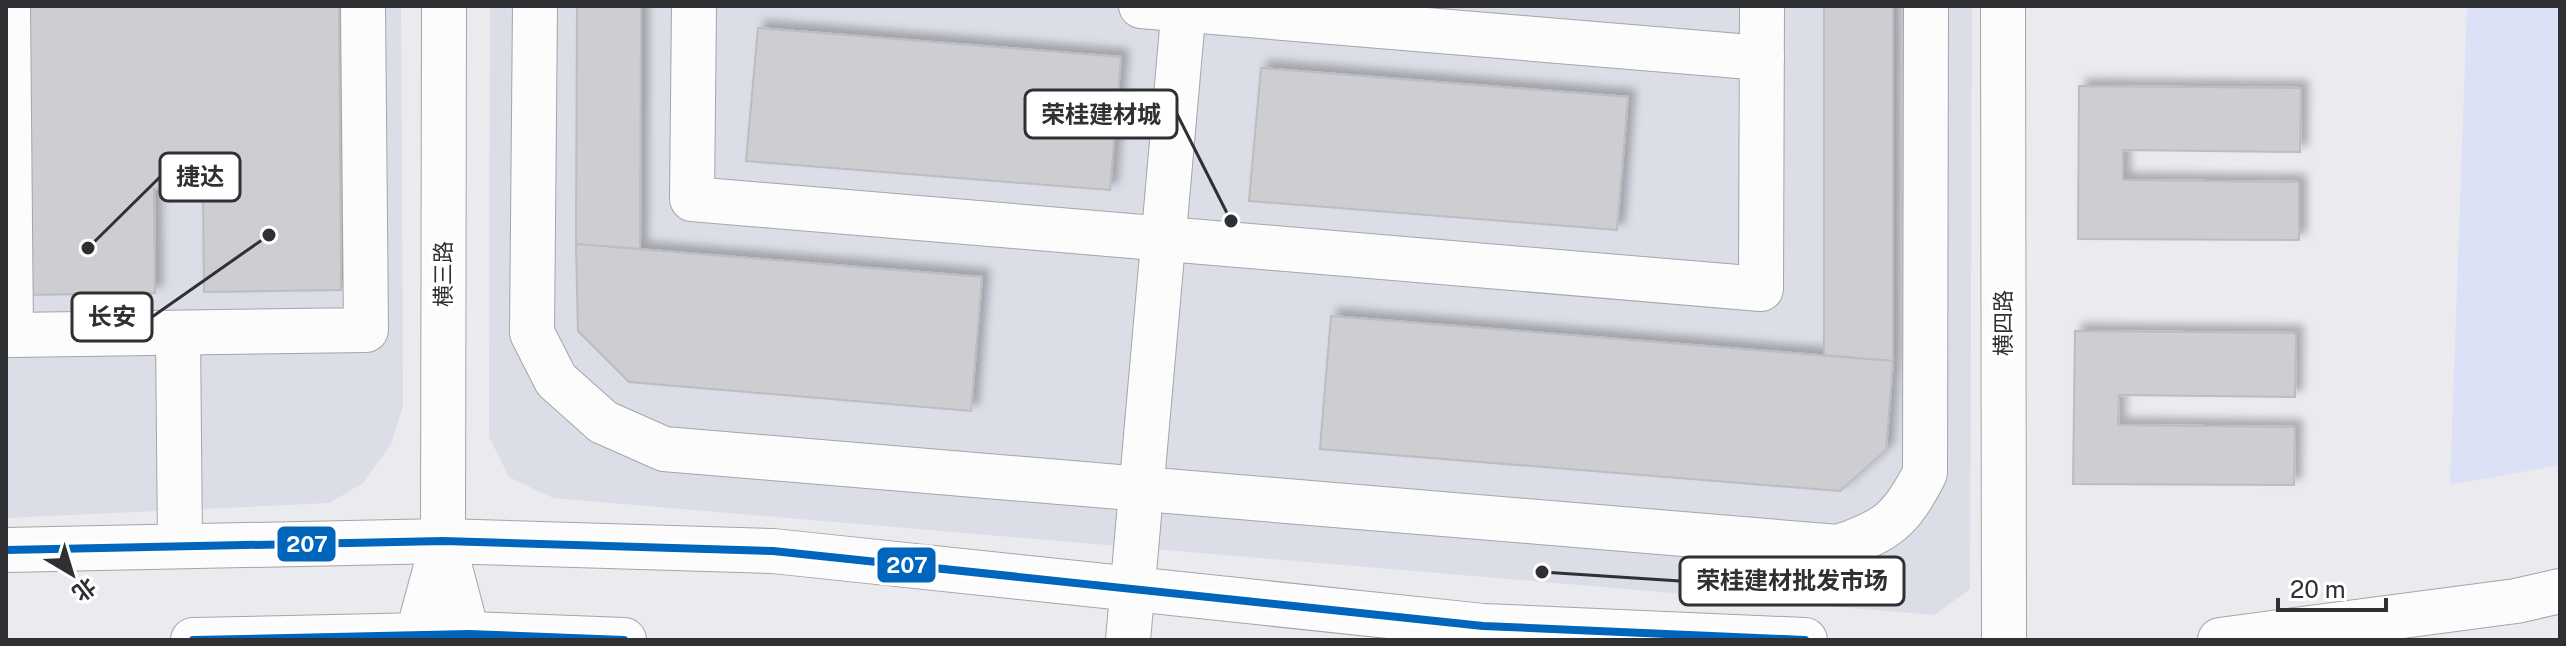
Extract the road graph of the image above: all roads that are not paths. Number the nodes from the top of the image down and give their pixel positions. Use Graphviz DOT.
graph roads {
  1 [pos="8,6"];
  2 [pos="363,6"];
  3 [pos="444,6"];
  4 [pos="535,6"];
  5 [pos="694,6"];
  6 [pos="1141,6"];
  7 [pos="1762,6"];
  8 [pos="1926,6"];
  9 [pos="2003,6"];
  10 [pos="1184,8"];
  11 [pos="1762,58"];
  12 [pos="1163,239"];
  13 [pos="178,333"];
  14 [pos="1141,489"];
  15 [pos="443,541"];
  16 [pos="180,545"];
  17 [pos="6,550"];
  18 [pos="1132,589"];
  19 [pos="2560,591"];
  20 [pos="416,637"];
  21 [pos="469,637"];
  22 [pos="193,640"];
  23 [pos="624,640"];
  24 [pos="1128,640"];
  25 [pos="1805,640"];
  26 [pos="2004,640"];
  27 [pos="2220,640"];
  1 -- 13 [label="main road"];
  2 -- 13 [label="main road"];
  3 -- 15 [label="main road, 横三路"];
  4 -- 14 [label="main road"];
  5 -- 12 [label="main road"];
  6 -- 10 [label="main road"];
  7 -- 11 [label="main road"];
  8 -- 14 [label="main road"];
  9 -- 26 [label="main road, 横四路"];
  10 -- 11 [label="main road"];
  10 -- 12 [label="main road"];
  11 -- 12 [label="main road"];
  12 -- 14 [label="main road"];
  13 -- 16 [label="main road"];
  14 -- 18 [label="main road"];
  15 -- 16 [label="main road"];
  15 -- 18 [label="main road"];
  15 -- 20 [label="main road, 横三路"];
  15 -- 21 [label="main road, 横三路"];
  16 -- 17 [label="main road"];
  18 -- 24 [label="main road"];
  18 -- 25 [label="main road"];
  19 -- 27 [label="main road"];
  20 -- 21 [label="main road"];
  20 -- 22 [label="main road"];
  21 -- 23 [label="main road"];
}
